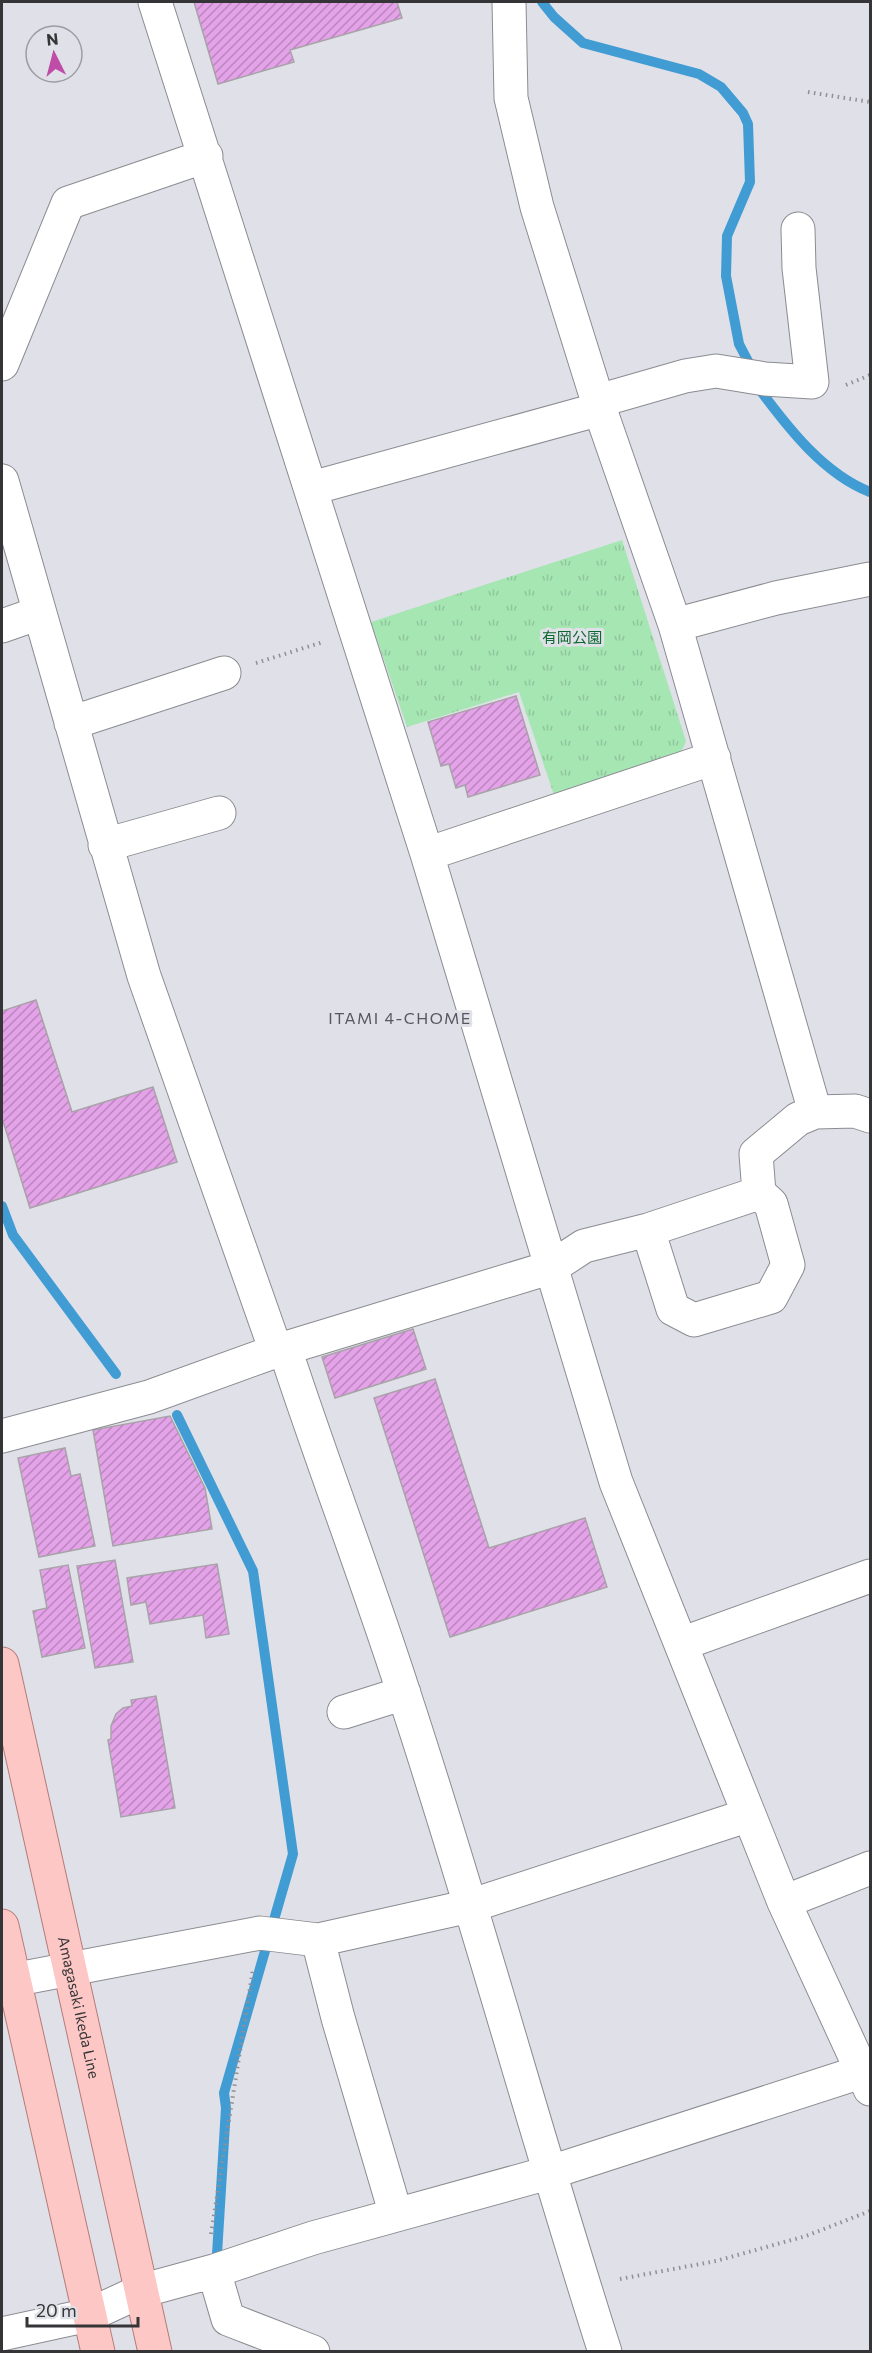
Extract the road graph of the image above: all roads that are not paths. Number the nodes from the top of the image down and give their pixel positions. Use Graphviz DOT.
graph roads {
  1 [pos="155,2"];
  2 [pos="509,2"];
  3 [pos="206,156"];
  4 [pos="798,229"];
  5 [pos="2,364"];
  6 [pos="599,405"];
  7 [pos="2,481"];
  8 [pos="312,488"];
  9 [pos="870,579"];
  10 [pos="39,614"];
  11 [pos="675,625"];
  12 [pos="2,626"];
  13 [pos="224,673"];
  14 [pos="71,723"];
  15 [pos="714,758"];
  16 [pos="219,813"];
  17 [pos="105,845"];
  18 [pos="427,854"];
  19 [pos="815,1112"];
  20 [pos="870,1116"];
  21 [pos="759,1193"];
  22 [pos="648,1230"];
  23 [pos="552,1267"];
  24 [pos="281,1350"];
  25 [pos="2,1436"];
  26 [pos="870,1576"];
  27 [pos="681,1644"];
  28 [pos="2,1664"];
  29 [pos="404,1693"];
  30 [pos="344,1712"];
  31 [pos="749,1815"];
  32 [pos="870,1868"];
  33 [pos="784,1902"];
  34 [pos="470,1906"];
  35 [pos="2,1926"];
  36 [pos="318,1940"];
  37 [pos="70,1968"];
  38 [pos="7,1981"];
  39 [pos="867,2077"];
  40 [pos="548,2173"];
  41 [pos="396,2215"];
  42 [pos="214,2271"];
  43 [pos="141,2291"];
  44 [pos="89,2315"];
  45 [pos="2,2334"];
  46 [pos="98,2352"];
  47 [pos="155,2352"];
  48 [pos="313,2352"];
  49 [pos="605,2352"];
  1 -- 3 [label="street"];
  2 -- 6 [label="street"];
  3 -- 5 [label="street"];
  3 -- 8 [label="street"];
  4 -- 6 [label="street"];
  6 -- 8 [label="street"];
  6 -- 11 [label="street"];
  7 -- 10 [label="street"];
  8 -- 18 [label="street"];
  9 -- 11 [label="street"];
  10 -- 12 [label="street"];
  10 -- 14 [label="street"];
  11 -- 15 [label="street"];
  13 -- 14 [label="street"];
  14 -- 17 [label="street"];
  15 -- 18 [label="street"];
  15 -- 19 [label="street"];
  16 -- 17 [label="street"];
  17 -- 24 [label="street"];
  18 -- 23 [label="street"];
  19 -- 20 [label="street"];
  19 -- 21 [label="street"];
  21 -- 22 [label="street"];
  21 -- 22 [label="street"];
  22 -- 23 [label="street"];
  23 -- 24 [label="street"];
  23 -- 27 [label="street"];
  24 -- 25 [label="street"];
  24 -- 29 [label="street"];
  26 -- 27 [label="street"];
  27 -- 31 [label="street"];
  28 -- 37 [label="main road, Amagasaki Ikeda Line"];
  29 -- 30 [label="street"];
  29 -- 34 [label="street"];
  31 -- 33 [label="street"];
  31 -- 34 [label="street"];
  32 -- 33 [label="street"];
  33 -- 39 [label="street"];
  34 -- 36 [label="street"];
  34 -- 40 [label="street"];
  35 -- 38 [label="main road"];
  36 -- 37 [label="street"];
  36 -- 41 [label="street"];
  37 -- 38 [label="street"];
  37 -- 43 [label="main road, Amagasaki Ikeda Line"];
  38 -- 44 [label="main road"];
  39 -- 40 [label="street"];
  40 -- 41 [label="street"];
  40 -- 49 [label="street"];
  41 -- 42 [label="street"];
  42 -- 43 [label="street"];
  42 -- 48 [label="street"];
  43 -- 44 [label="street"];
  43 -- 47 [label="main road, Amagasaki Ikeda Line"];
  44 -- 45 [label="street"];
  44 -- 46 [label="main road"];
}
